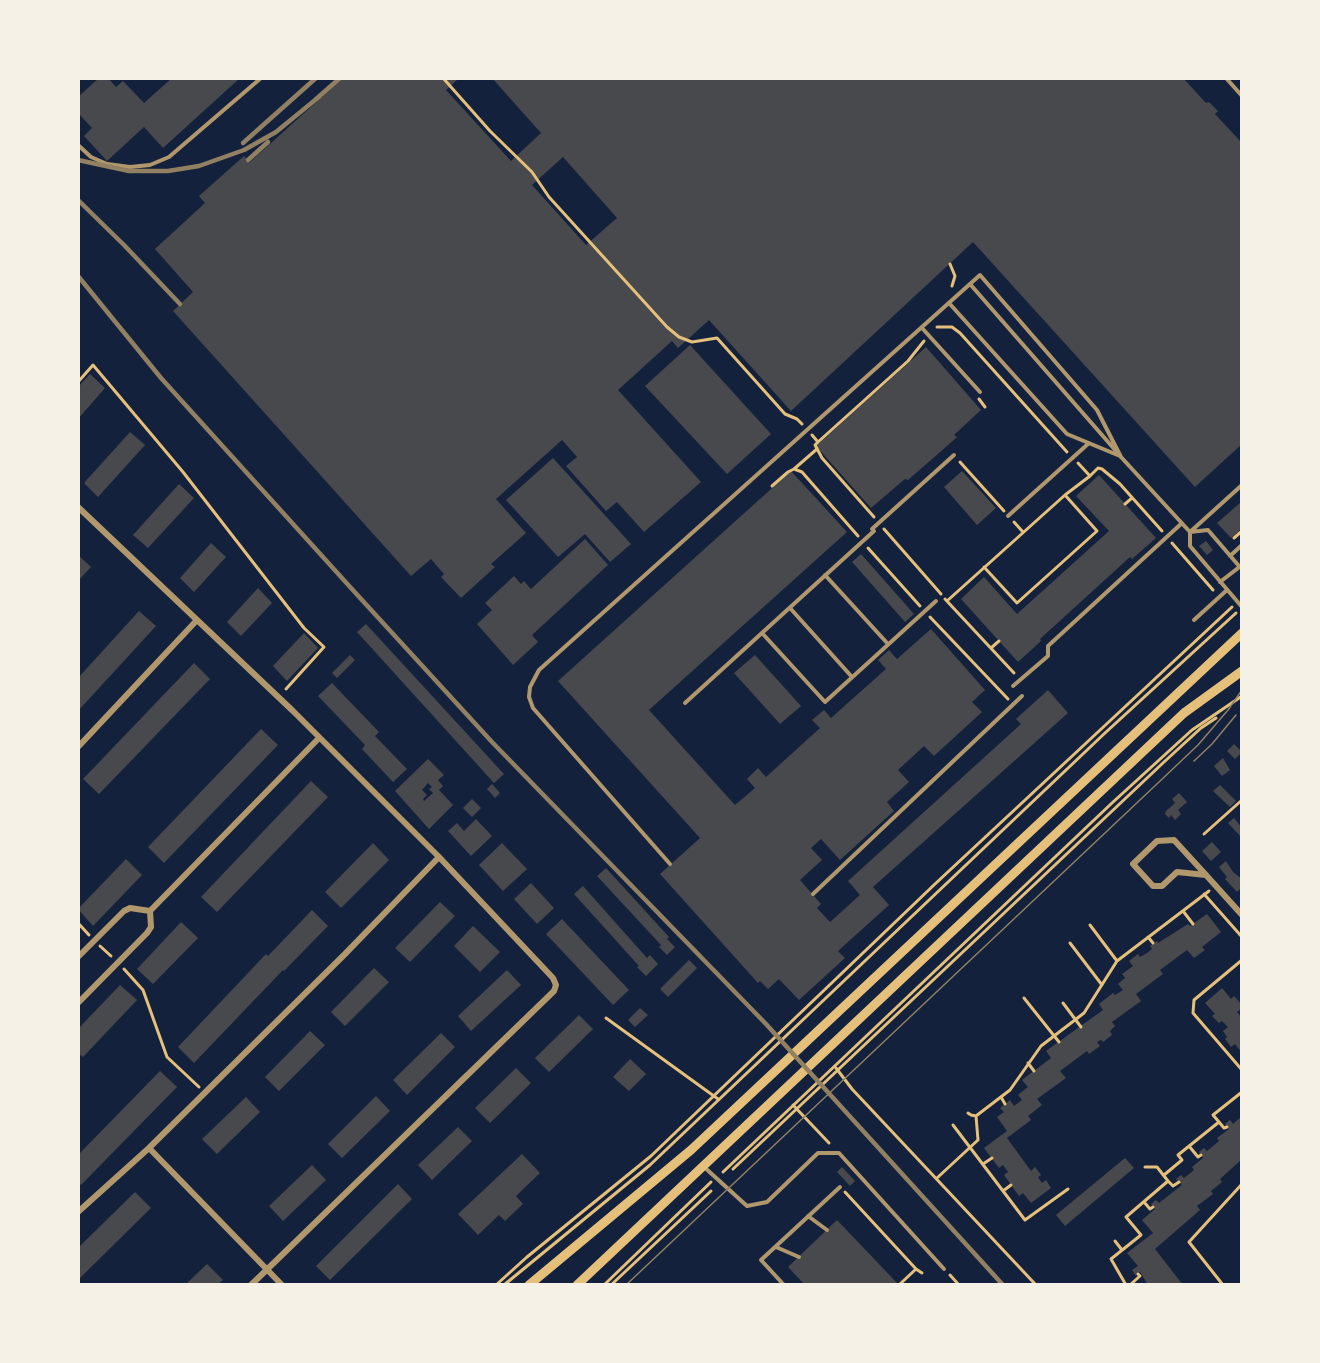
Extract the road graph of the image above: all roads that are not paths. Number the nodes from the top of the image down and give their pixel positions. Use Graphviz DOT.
graph roads {
  1 [pos="261,78"];
  2 [pos="1226,78"];
  3 [pos="1242,96"];
  4 [pos="78,145"];
  5 [pos="970,284"];
  6 [pos="949,303"];
  7 [pos="922,328"];
  8 [pos="980,392"];
  9 [pos="1089,443"];
  10 [pos="954,455"];
  11 [pos="1121,457"];
  12 [pos="1242,485"];
  13 [pos="78,507"];
  14 [pos="1008,516"];
  15 [pos="1182,523"];
  16 [pos="1190,532"];
  17 [pos="1242,545"];
  18 [pos="1230,556"];
  19 [pos="1241,565"];
  20 [pos="825,575"];
  21 [pos="1220,582"];
  22 [pos="1227,590"];
  23 [pos="936,601"];
  24 [pos="1242,607"];
  25 [pos="790,608"];
  26 [pos="197,620"];
  27 [pos="1194,620"];
  28 [pos="762,633"];
  29 [pos="1242,633"];
  30 [pos="888,644"];
  31 [pos="1242,671"];
  32 [pos="852,677"];
  33 [pos="1013,686"];
  34 [pos="1022,696"];
  35 [pos="685,703"];
  36 [pos="319,738"];
  37 [pos="78,747"];
  38 [pos="439,857"];
  39 [pos="670,864"];
  40 [pos="1206,875"];
  41 [pos="813,894"];
  42 [pos="150,910"];
  43 [pos="1242,915"];
  44 [pos="78,957"];
  45 [pos="78,1002"];
  46 [pos="149,1148"];
  47 [pos="703,1166"];
  48 [pos="840,1187"];
  49 [pos="78,1212"];
  50 [pos="808,1216"];
  51 [pos="826,1230"];
  52 [pos="776,1247"];
  53 [pos="799,1257"];
  54 [pos="268,1269"];
  55 [pos="944,1269"];
  56 [pos="251,1285"];
  57 [pos="282,1285"];
  58 [pos="529,1285"];
  59 [pos="577,1285"];
  60 [pos="784,1285"];
  1 -- 4 [label="lane"];
  2 -- 3 [label="lane"];
  5 -- 6 [label="lane"];
  5 -- 11 [label="lane"];
  5 -- 11 [label="lane"];
  6 -- 7 [label="lane"];
  6 -- 9 [label="lane"];
  7 -- 8 [label="lane"];
  7 -- 39 [label="lane"];
  9 -- 11 [label="lane"];
  9 -- 14 [label="lane"];
  10 -- 20 [label="lane"];
  11 -- 15 [label="lane"];
  12 -- 16 [label="lane"];
  13 -- 26 [label="street"];
  15 -- 16 [label="lane"];
  15 -- 33 [label="lane"];
  16 -- 18 [label="lane"];
  16 -- 21 [label="lane"];
  17 -- 18 [label="lane"];
  18 -- 19 [label="lane"];
  19 -- 21 [label="lane"];
  20 -- 25 [label="lane"];
  20 -- 30 [label="lane"];
  21 -- 22 [label="lane"];
  22 -- 24 [label="lane"];
  22 -- 27 [label="lane"];
  23 -- 30 [label="lane"];
  25 -- 28 [label="lane"];
  25 -- 32 [label="lane"];
  26 -- 36 [label="street"];
  26 -- 37 [label="street"];
  28 -- 32 [label="lane"];
  28 -- 35 [label="lane"];
  29 -- 58 [label="main road"];
  30 -- 32 [label="lane"];
  31 -- 47 [label="main road"];
  34 -- 41 [label="lane"];
  36 -- 38 [label="street"];
  36 -- 42 [label="street"];
  38 -- 46 [label="street"];
  38 -- 54 [label="street"];
  40 -- 40 [label="street"];
  40 -- 43 [label="street"];
  42 -- 44 [label="street"];
  42 -- 45 [label="street"];
  46 -- 49 [label="street"];
  46 -- 54 [label="street"];
  47 -- 55 [label="lane"];
  47 -- 59 [label="main road"];
  48 -- 50 [label="lane"];
  50 -- 51 [label="lane"];
  50 -- 52 [label="lane"];
  52 -- 53 [label="lane"];
  52 -- 60 [label="lane"];
  54 -- 56 [label="street"];
  54 -- 57 [label="street"];
}
